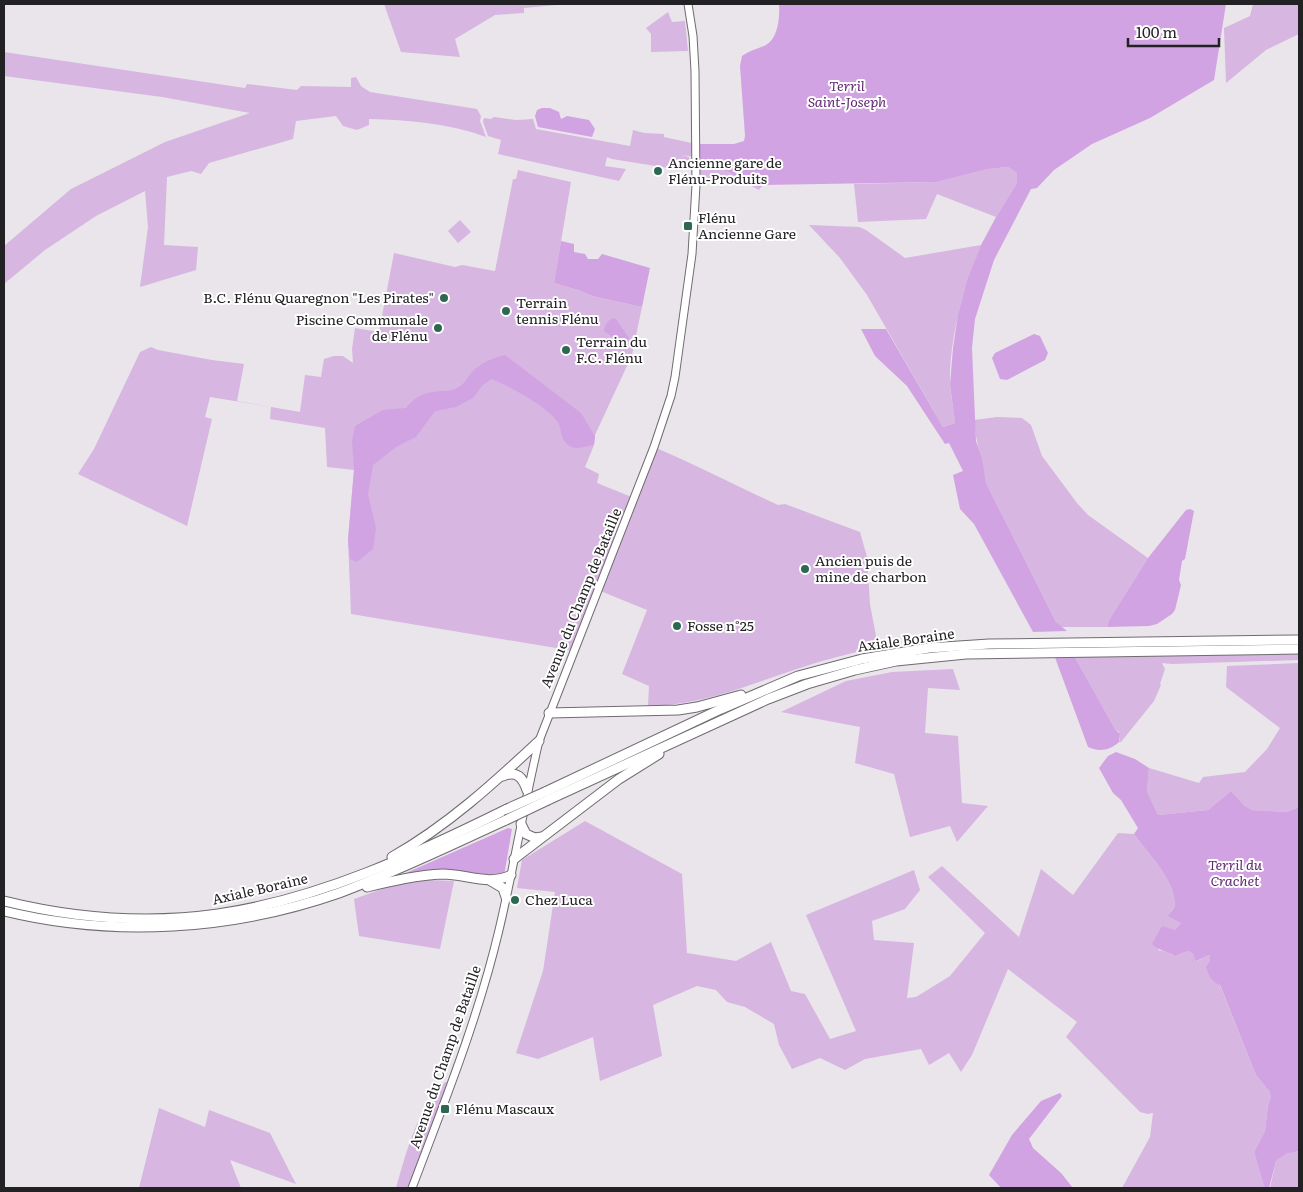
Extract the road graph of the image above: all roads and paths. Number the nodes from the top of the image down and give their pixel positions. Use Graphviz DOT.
graph roads {
  1 [pos="688,4"];
  2 [pos="1299,640"];
  3 [pos="1074,647"];
  4 [pos="1299,649"];
  5 [pos="863,663"];
  6 [pos="798,676"];
  7 [pos="549,713"];
  8 [pos="702,729"];
  9 [pos="539,741"];
  10 [pos="501,776"];
  11 [pos="527,790"];
  12 [pos="546,796"];
  13 [pos="521,824"];
  14 [pos="542,837"];
  15 [pos="514,859"];
  16 [pos="359,876"];
  17 [pos="510,876"];
  18 [pos="491,881"];
  19 [pos="340,892"];
  20 [pos="506,896"];
  21 [pos="4,900"];
  22 [pos="4,911"];
  23 [pos="412,1188"];
  1 -- 7 [label="street, Avenue du Champ de Bataille"];
  2 -- 3 [label="highway, Axiale Boraine"];
  3 -- 4 [label="highway, Axiale Boraine"];
  3 -- 5 [label="highway, Axiale Boraine"];
  5 -- 6 [label="highway, Axiale Boraine"];
  5 -- 8 [label="highway, Axiale Boraine"];
  6 -- 7 [label="highway"];
  6 -- 12 [label="highway, Axiale Boraine"];
  7 -- 9 [label="street, Avenue du Champ de Bataille"];
  8 -- 12 [label="highway, Axiale Boraine"];
  8 -- 14 [label="highway"];
  9 -- 10 [label="highway"];
  9 -- 11 [label="street, Avenue du Champ de Bataille"];
  10 -- 11 [label="highway"];
  10 -- 16 [label="highway"];
  11 -- 13 [label="street, Avenue du Champ de Bataille"];
  12 -- 16 [label="highway, Axiale Boraine, bridge"];
  12 -- 19 [label="highway, Axiale Boraine, bridge"];
  13 -- 14 [label="highway"];
  13 -- 15 [label="street, Avenue du Champ de Bataille"];
  14 -- 15 [label="highway"];
  15 -- 17 [label="street, Avenue du Champ de Bataille"];
  16 -- 21 [label="highway, Axiale Boraine"];
  17 -- 18 [label="highway"];
  17 -- 20 [label="street, Avenue du Champ de Bataille"];
  18 -- 19 [label="highway"];
  18 -- 20 [label="highway"];
  19 -- 22 [label="highway, Axiale Boraine"];
  20 -- 23 [label="street, Avenue du Champ de Bataille"];
}
